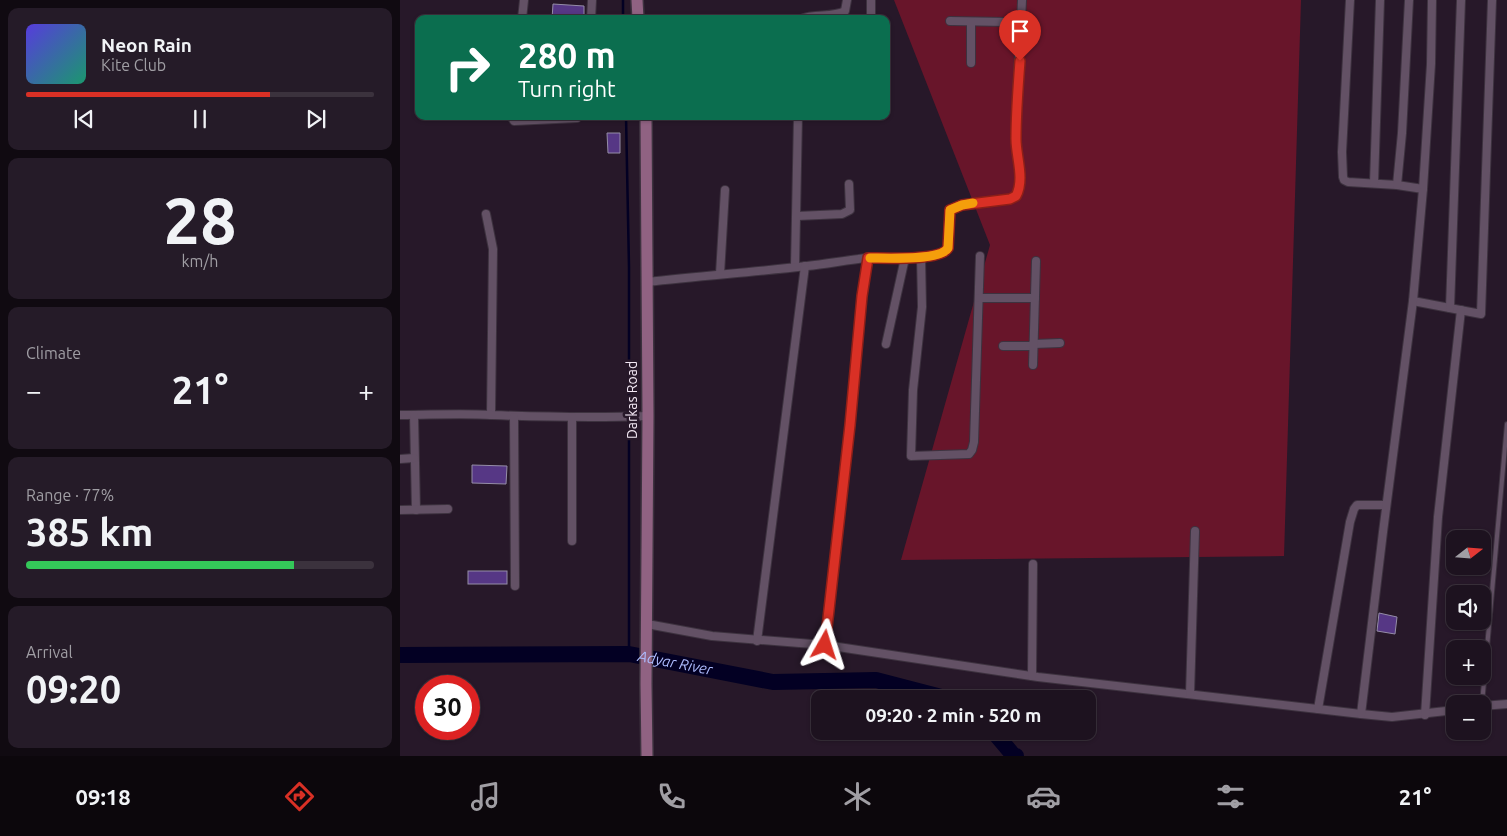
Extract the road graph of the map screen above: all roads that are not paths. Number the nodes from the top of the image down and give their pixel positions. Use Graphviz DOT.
graph roads {
  1 [pos="524,0"];
  2 [pos="592,0"];
  3 [pos="636,0"];
  4 [pos="847,0"];
  5 [pos="871,0"];
  6 [pos="1022,0"];
  7 [pos="1350,0"];
  8 [pos="1380,0"];
  9 [pos="1409,0"];
  10 [pos="1432,0"];
  11 [pos="1461,0"];
  12 [pos="1492,0"];
  13 [pos="522,15"];
  14 [pos="591,15"];
  15 [pos="638,15"];
  16 [pos="814,15"];
  17 [pos="872,15"];
  18 [pos="1021,21"];
  19 [pos="950,22"];
  20 [pos="971,22"];
  21 [pos="970,63"];
  22 [pos="513,120"];
  23 [pos="535,120"];
  24 [pos="646,120"];
  25 [pos="798,120"];
  26 [pos="1374,183"];
  27 [pos="849,184"];
  28 [pos="1397,185"];
  29 [pos="1423,189"];
  30 [pos="725,190"];
  31 [pos="486,214"];
  32 [pos="797,216"];
  33 [pos="980,256"];
  34 [pos="921,257"];
  35 [pos="868,258"];
  36 [pos="905,258"];
  37 [pos="1036,261"];
  38 [pos="805,266"];
  39 [pos="796,267"];
  40 [pos="720,274"];
  41 [pos="647,282"];
  42 [pos="979,298"];
  43 [pos="1035,298"];
  44 [pos="1413,301"];
  45 [pos="1450,308"];
  46 [pos="1462,310"];
  47 [pos="1060,343"];
  48 [pos="886,344"];
  49 [pos="1033,345"];
  50 [pos="1003,346"];
  51 [pos="1033,366"];
  52 [pos="400,415"];
  53 [pos="414,415"];
  54 [pos="491,415"];
  55 [pos="514,416"];
  56 [pos="648,416"];
  57 [pos="572,417"];
  58 [pos="1507,424"];
  59 [pos="414,458"];
  60 [pos="400,459"];
  61 [pos="1386,505"];
  62 [pos="448,509"];
  63 [pos="400,510"];
  64 [pos="416,510"];
  65 [pos="1195,531"];
  66 [pos="572,541"];
  67 [pos="1033,564"];
  68 [pos="514,586"];
  69 [pos="646,624"];
  70 [pos="757,641"];
  71 [pos="825,645"];
  72 [pos="1032,676"];
  73 [pos="1190,694"];
  74 [pos="1483,695"];
  75 [pos="1507,704"];
  76 [pos="1491,705"];
  77 [pos="1318,709"];
  78 [pos="1446,711"];
  79 [pos="1361,714"];
  80 [pos="1425,714"];
  81 [pos="647,756"];
  1 -- 13 [label="street"];
  2 -- 14 [label="street"];
  3 -- 15 [label="main road"];
  4 -- 16 [label="street"];
  5 -- 17 [label="street"];
  6 -- 18 [label="street"];
  7 -- 26 [label="street"];
  8 -- 26 [label="street"];
  9 -- 28 [label="street"];
  10 -- 29 [label="street"];
  11 -- 45 [label="street"];
  12 -- 46 [label="street"];
  18 -- 20 [label="street"];
  18 -- 34 [label="street"];
  19 -- 20 [label="street"];
  20 -- 21 [label="street"];
  22 -- 23 [label="street"];
  24 -- 41 [label="main road, Darkas Road"];
  25 -- 32 [label="street"];
  26 -- 28 [label="street"];
  27 -- 32 [label="street"];
  28 -- 29 [label="street"];
  29 -- 44 [label="street"];
  30 -- 40 [label="street"];
  31 -- 54 [label="street"];
  32 -- 39 [label="street"];
  33 -- 42 [label="street"];
  34 -- 36 [label="street"];
  34 -- 42 [label="street"];
  35 -- 36 [label="street"];
  35 -- 38 [label="street"];
  35 -- 71 [label="street"];
  36 -- 48 [label="street"];
  37 -- 43 [label="street"];
  38 -- 39 [label="street"];
  38 -- 70 [label="street"];
  39 -- 40 [label="street"];
  40 -- 41 [label="street"];
  41 -- 56 [label="main road, Darkas Road"];
  42 -- 43 [label="street"];
  43 -- 49 [label="street"];
  44 -- 45 [label="street"];
  44 -- 61 [label="street"];
  45 -- 46 [label="street"];
  46 -- 80 [label="street"];
  47 -- 49 [label="street"];
  49 -- 50 [label="street"];
  49 -- 51 [label="street"];
  52 -- 53 [label="street"];
  53 -- 54 [label="street"];
  53 -- 59 [label="street"];
  54 -- 55 [label="street"];
  55 -- 57 [label="street"];
  55 -- 68 [label="street"];
  56 -- 57 [label="street"];
  56 -- 69 [label="main road, Darkas Road"];
  57 -- 66 [label="street"];
  58 -- 74 [label="lane"];
  59 -- 60 [label="street"];
  59 -- 64 [label="street"];
  61 -- 77 [label="street"];
  61 -- 79 [label="street"];
  62 -- 64 [label="street"];
  63 -- 64 [label="street"];
  65 -- 73 [label="street"];
  67 -- 72 [label="street"];
  69 -- 70 [label="street"];
  69 -- 81 [label="main road, Darkas Road"];
  70 -- 71 [label="street"];
  71 -- 72 [label="street"];
  72 -- 73 [label="street"];
  73 -- 77 [label="street"];
  75 -- 76 [label="street"];
  77 -- 79 [label="street"];
  78 -- 80 [label="street"];
  79 -- 80 [label="street"];
}
